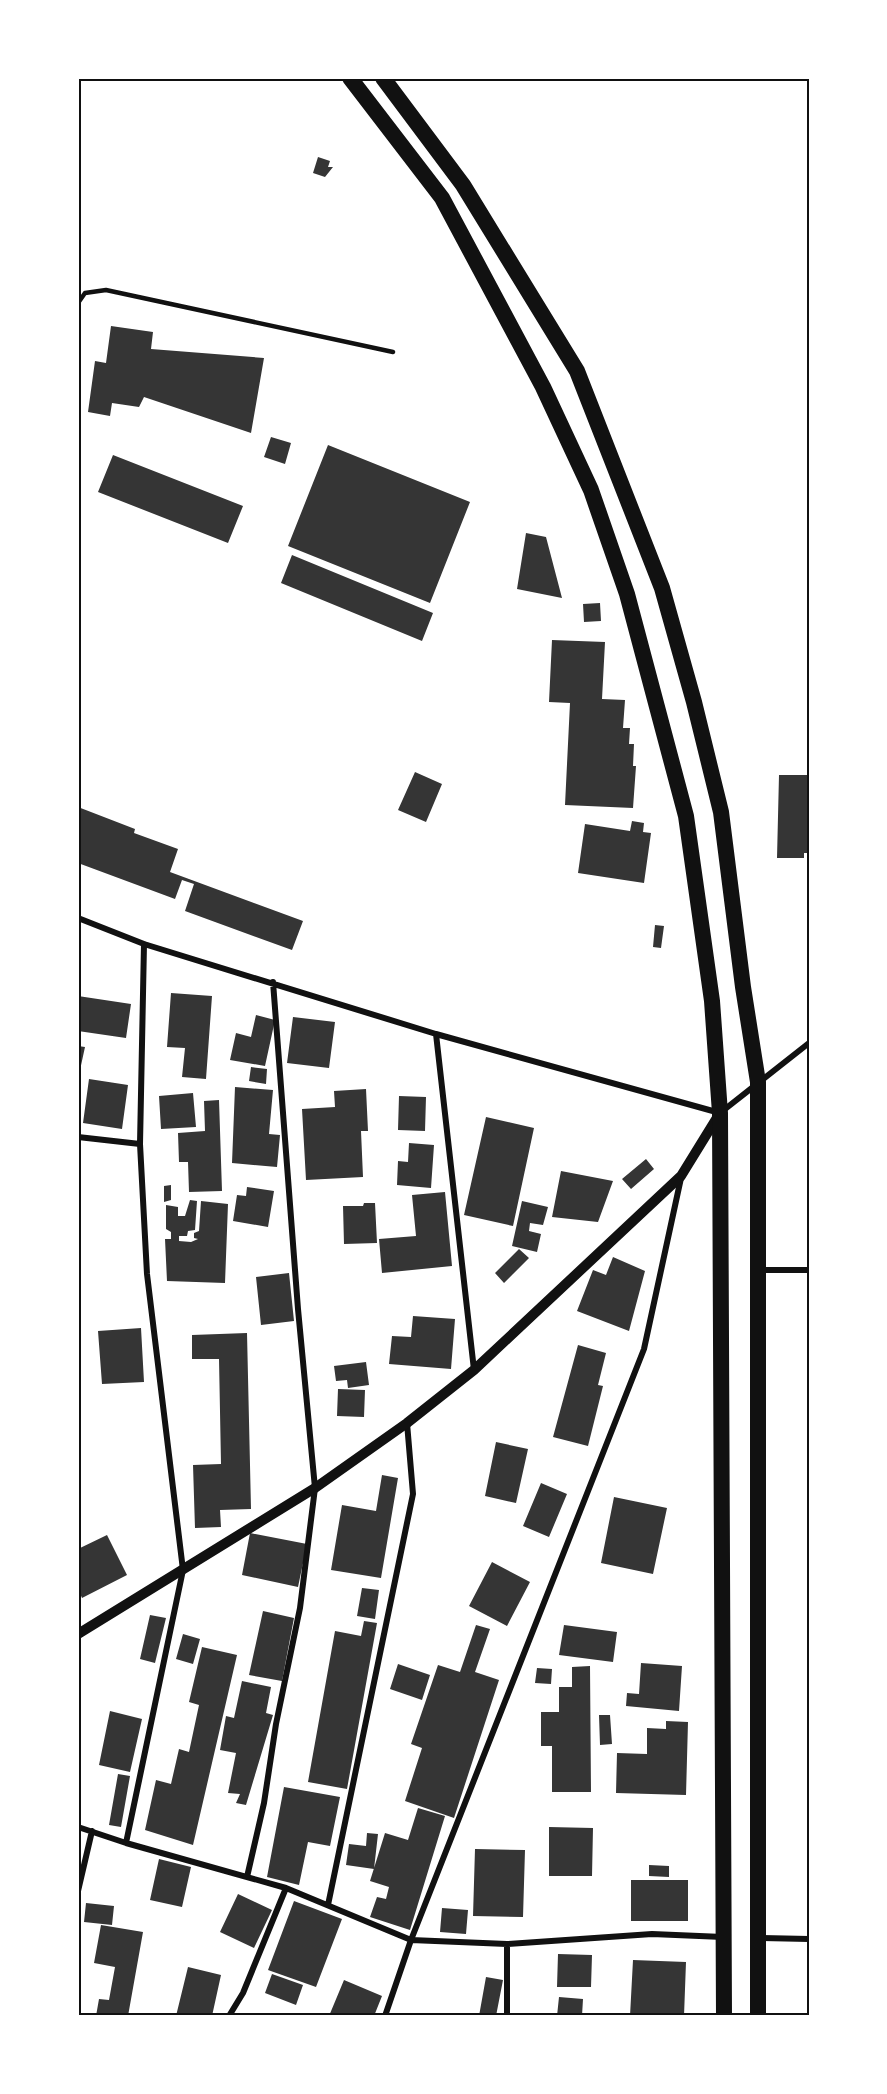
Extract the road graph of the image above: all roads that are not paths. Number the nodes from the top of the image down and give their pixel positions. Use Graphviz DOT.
graph roads {
  1 [pos="350,78"];
  2 [pos="382,78"];
  3 [pos="78,303"];
  4 [pos="393,352"];
  5 [pos="78,918"];
  6 [pos="144,944"];
  7 [pos="273,982"];
  8 [pos="436,1034"];
  9 [pos="809,1043"];
  10 [pos="758,1082"];
  11 [pos="720,1113"];
  12 [pos="78,1137"];
  13 [pos="141,1144"];
  14 [pos="681,1176"];
  15 [pos="759,1270"];
  16 [pos="809,1270"];
  17 [pos="474,1370"];
  18 [pos="407,1424"];
  19 [pos="315,1488"];
  20 [pos="183,1570"];
  21 [pos="78,1634"];
  22 [pos="78,1827"];
  23 [pos="92,1831"];
  24 [pos="126,1844"];
  25 [pos="247,1877"];
  26 [pos="286,1888"];
  27 [pos="78,1891"];
  28 [pos="328,1905"];
  29 [pos="724,1938"];
  30 [pos="758,1938"];
  31 [pos="809,1940"];
  32 [pos="411,1941"];
  33 [pos="507,1944"];
  34 [pos="229,2016"];
  35 [pos="385,2016"];
  36 [pos="507,2016"];
  37 [pos="724,2016"];
  38 [pos="758,2016"];
  1 -- 11 [label="highway"];
  2 -- 10 [label="highway"];
  3 -- 4 [label="lane"];
  5 -- 6 [label="street"];
  6 -- 7 [label="street"];
  6 -- 13 [label="street"];
  7 -- 8 [label="street"];
  7 -- 19 [label="street"];
  8 -- 11 [label="street"];
  8 -- 17 [label="street"];
  9 -- 10 [label="street"];
  10 -- 11 [label="street"];
  10 -- 15 [label="highway"];
  11 -- 14 [label="street"];
  11 -- 29 [label="highway"];
  12 -- 13 [label="street"];
  13 -- 20 [label="street"];
  14 -- 17 [label="street"];
  14 -- 32 [label="street"];
  15 -- 16 [label="street"];
  15 -- 30 [label="highway"];
  17 -- 18 [label="street"];
  18 -- 19 [label="street"];
  18 -- 28 [label="street"];
  19 -- 20 [label="street"];
  19 -- 25 [label="street"];
  20 -- 21 [label="street"];
  20 -- 24 [label="street"];
  22 -- 23 [label="street"];
  23 -- 24 [label="street"];
  23 -- 27 [label="street"];
  24 -- 25 [label="street"];
  25 -- 26 [label="street"];
  26 -- 28 [label="street"];
  26 -- 34 [label="street"];
  28 -- 32 [label="street"];
  29 -- 33 [label="street"];
  29 -- 37 [label="highway"];
  30 -- 31 [label="street"];
  30 -- 38 [label="highway"];
  32 -- 33 [label="street"];
  32 -- 35 [label="street"];
  33 -- 36 [label="street"];
}
